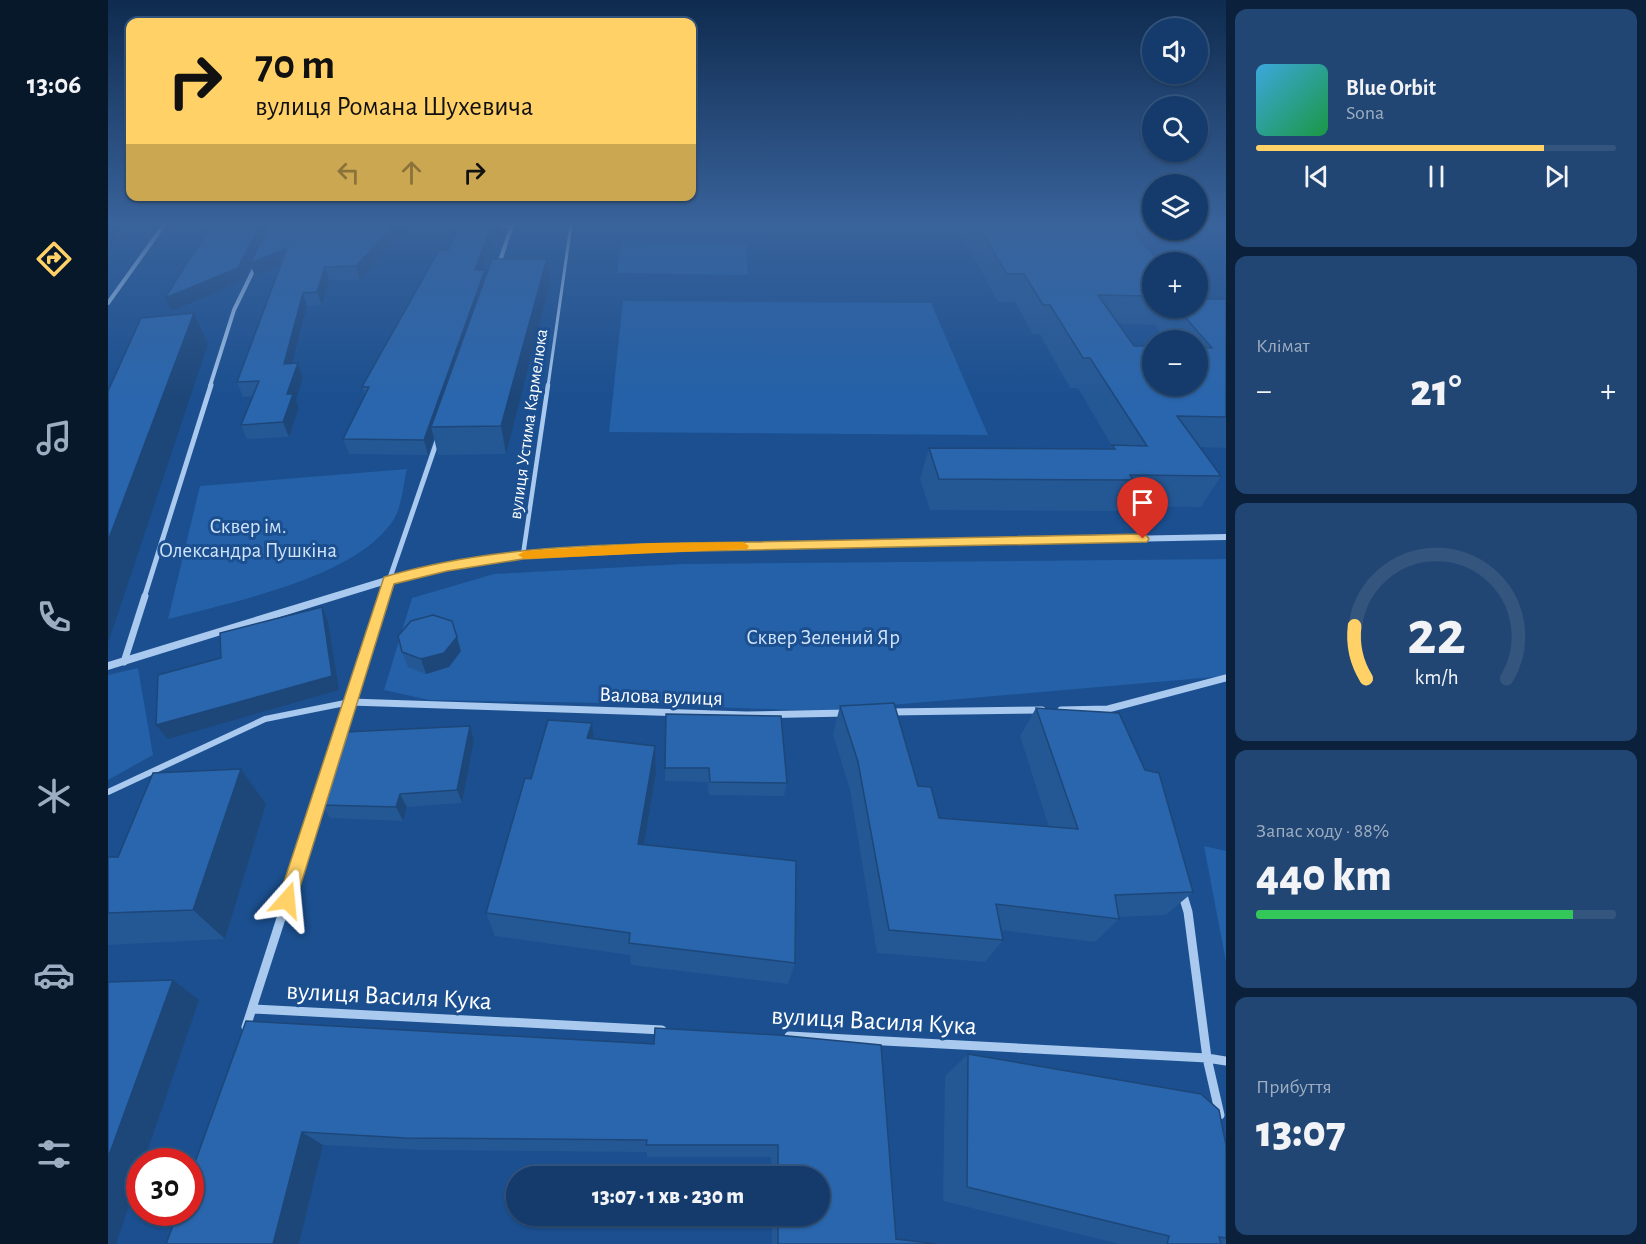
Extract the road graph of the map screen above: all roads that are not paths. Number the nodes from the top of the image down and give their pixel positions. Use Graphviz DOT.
graph roads {
  1 [pos="120,283"];
  2 [pos="247,283"];
  3 [pos="563,283"];
  4 [pos="108,303"];
  5 [pos="443,426"];
  6 [pos="1226,537"];
  7 [pos="523,555"];
  8 [pos="389,580"];
  9 [pos="124,662"];
  10 [pos="108,666"];
  11 [pos="1226,678"];
  12 [pos="350,702"];
  13 [pos="853,712"];
  14 [pos="876,712"];
  15 [pos="108,792"];
  16 [pos="1178,878"];
  17 [pos="252,1009"];
  18 [pos="670,1030"];
  19 [pos="244,1031"];
  20 [pos="777,1036"];
  21 [pos="1207,1058"];
  22 [pos="1226,1060"];
  23 [pos="1221,1123"];
  1 -- 4 [label="street"];
  2 -- 9 [label="street"];
  3 -- 7 [label="street, вулиця Устима Кармелюка"];
  5 -- 8 [label="street"];
  6 -- 7 [label="street"];
  7 -- 8 [label="street"];
  8 -- 9 [label="street"];
  8 -- 12 [label="street"];
  9 -- 10 [label="street"];
  11 -- 14 [label="street"];
  12 -- 13 [label="street, Валова вулиця"];
  12 -- 15 [label="street, Валова вулиця"];
  12 -- 17 [label="street"];
  16 -- 21 [label="street"];
  17 -- 18 [label="street, вулиця Василя Кука"];
  17 -- 19 [label="street"];
  20 -- 21 [label="street, вулиця Василя Кука"];
  21 -- 22 [label="street, вулиця Василя Кука"];
  21 -- 23 [label="street"];
}
